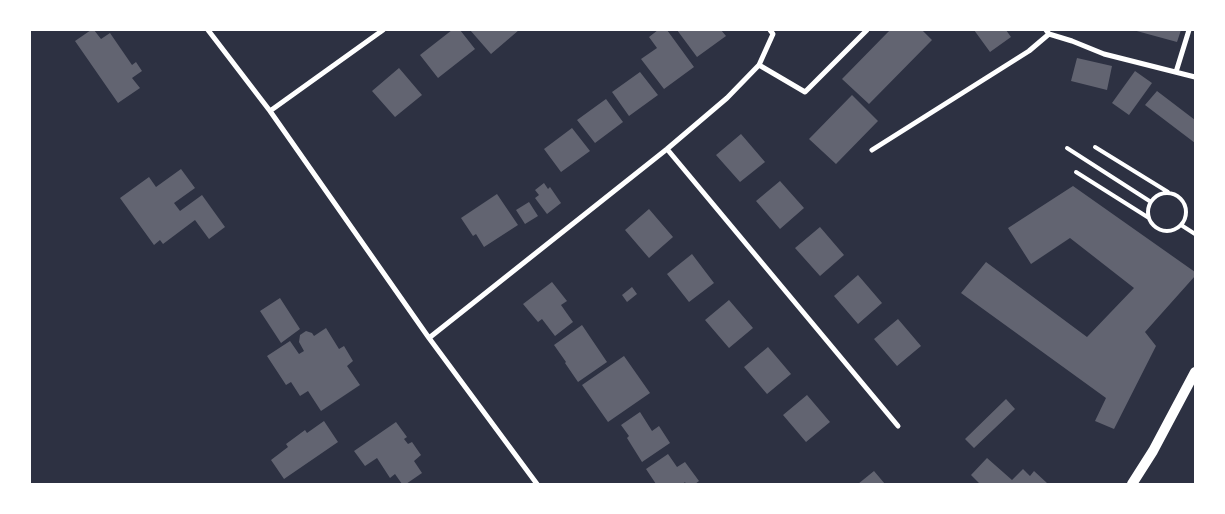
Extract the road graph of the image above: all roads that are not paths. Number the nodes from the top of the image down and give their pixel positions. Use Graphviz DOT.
graph roads {
  1 [pos="208,30"];
  2 [pos="383,30"];
  3 [pos="770,30"];
  4 [pos="867,30"];
  5 [pos="1189,30"];
  6 [pos="1048,32"];
  7 [pos="759,65"];
  8 [pos="1176,72"];
  9 [pos="1195,77"];
  10 [pos="270,111"];
  11 [pos="1095,147"];
  12 [pos="1067,148"];
  13 [pos="667,150"];
  14 [pos="872,150"];
  15 [pos="1076,172"];
  16 [pos="1170,193"];
  17 [pos="1151,202"];
  18 [pos="1149,218"];
  19 [pos="1181,225"];
  20 [pos="1195,234"];
  21 [pos="429,338"];
  22 [pos="1195,372"];
  23 [pos="898,426"];
  24 [pos="537,484"];
  25 [pos="1132,484"];
  1 -- 10 [label="street"];
  2 -- 10 [label="street"];
  3 -- 7 [label="street"];
  4 -- 7 [label="street"];
  5 -- 8 [label="street"];
  6 -- 8 [label="street"];
  6 -- 14 [label="street"];
  7 -- 13 [label="street"];
  8 -- 9 [label="street"];
  10 -- 21 [label="street"];
  11 -- 16 [label="lane"];
  12 -- 17 [label="lane"];
  13 -- 21 [label="street"];
  13 -- 23 [label="street"];
  15 -- 18 [label="lane"];
  16 -- 17 [label="lane"];
  16 -- 19 [label="lane"];
  17 -- 18 [label="lane"];
  18 -- 19 [label="lane"];
  19 -- 20 [label="lane"];
  21 -- 24 [label="street"];
  22 -- 25 [label="main road"];
}
